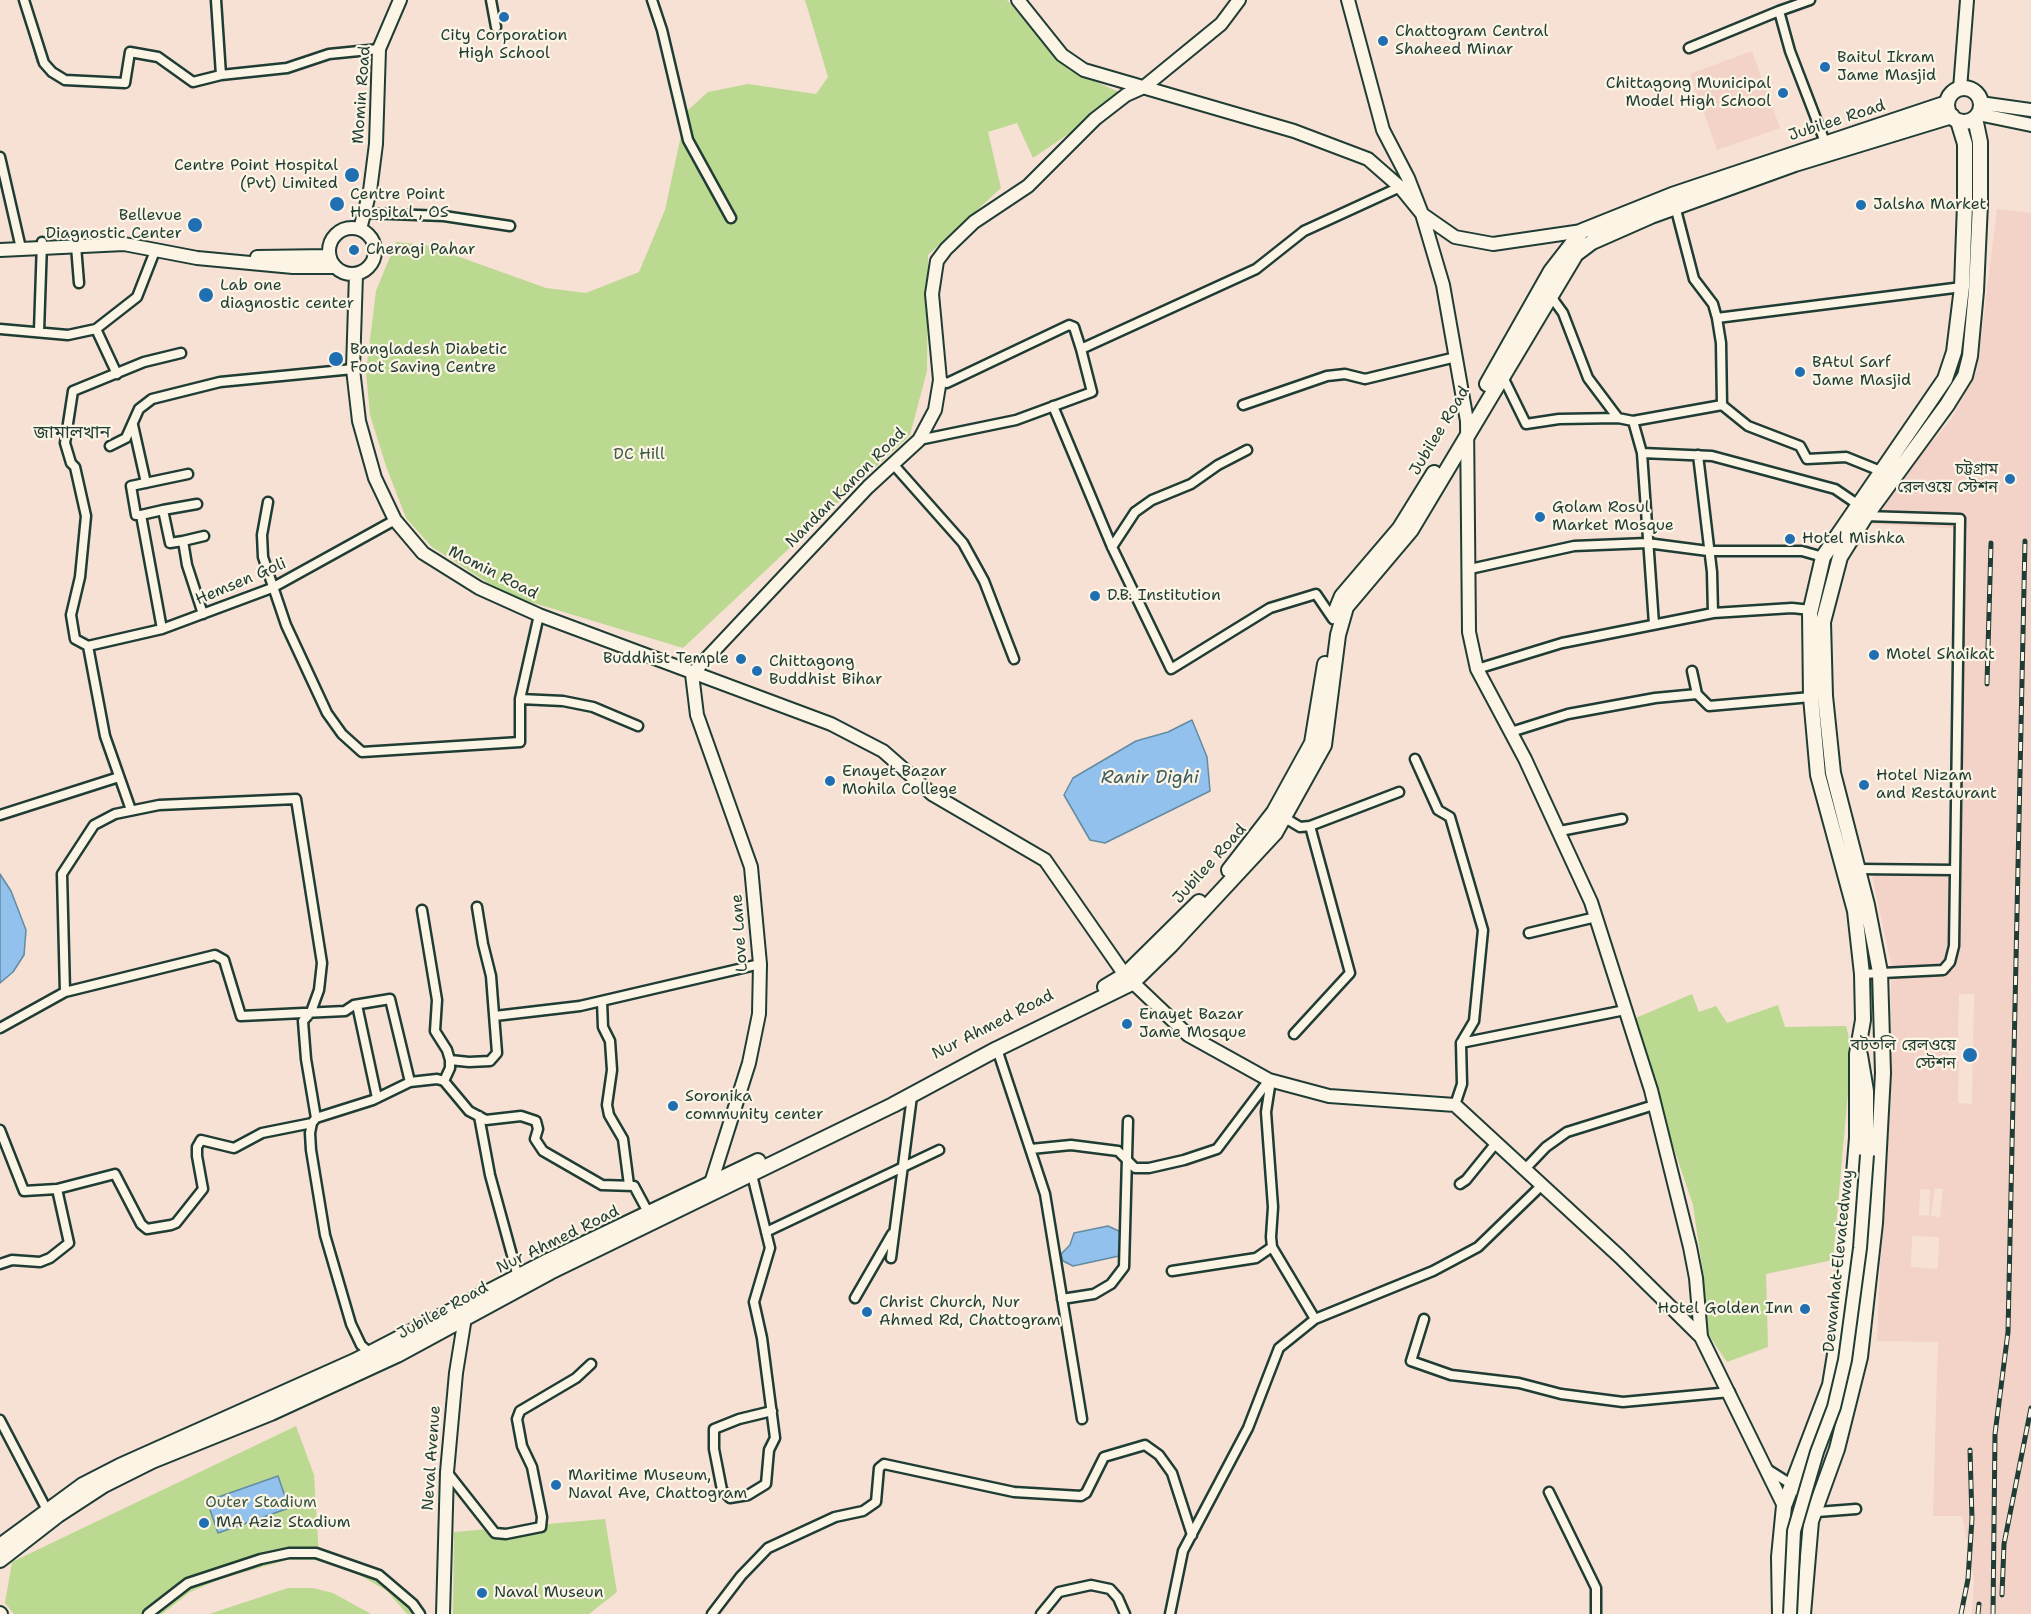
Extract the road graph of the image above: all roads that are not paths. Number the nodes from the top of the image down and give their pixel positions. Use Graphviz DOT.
graph roads {
  1 [pos="24,0"];
  2 [pos="216,0"];
  3 [pos="400,0"];
  4 [pos="491,0"];
  5 [pos="652,0"];
  6 [pos="1018,0"];
  7 [pos="1239,0"];
  8 [pos="1348,0"];
  9 [pos="1809,0"];
  10 [pos="1967,0"];
  11 [pos="1974,0"];
  12 [pos="1779,11"];
  13 [pos="495,27"];
  14 [pos="1689,48"];
  15 [pos="379,49"];
  16 [pos="221,75"];
  17 [pos="1144,87"];
  18 [pos="1963,89"];
  19 [pos="2031,110"];
  20 [pos="1978,112"];
  21 [pos="1952,113"];
  22 [pos="2031,125"];
  23 [pos="1824,142"];
  24 [pos="0,158"];
  25 [pos="1400,187"];
  26 [pos="1673,201"];
  27 [pos="364,213"];
  28 [pos="1422,214"];
  29 [pos="731,218"];
  30 [pos="510,226"];
  31 [pos="360,229"];
  32 [pos="1582,231"];
  33 [pos="20,244"];
  34 [pos="42,244"];
  35 [pos="76,246"];
  36 [pos="0,248"];
  37 [pos="156,251"];
  38 [pos="332,262"];
  39 [pos="356,274"];
  40 [pos="79,283"];
  41 [pos="1962,288"];
  42 [pos="1546,292"];
  43 [pos="1717,318"];
  44 [pos="0,329"];
  45 [pos="96,329"];
  46 [pos="39,331"];
  47 [pos="1081,349"];
  48 [pos="180,353"];
  49 [pos="1456,357"];
  50 [pos="353,369"];
  51 [pos="1499,371"];
  52 [pos="117,374"];
  53 [pos="940,380"];
  54 [pos="1935,394"];
  55 [pos="1243,405"];
  56 [pos="1722,405"];
  57 [pos="1947,405"];
  58 [pos="1053,406"];
  59 [pos="1618,418"];
  60 [pos="1467,421"];
  61 [pos="1633,421"];
  62 [pos="133,425"];
  63 [pos="1467,435"];
  64 [pos="919,440"];
  65 [pos="110,446"];
  66 [pos="1247,450"];
  67 [pos="1642,453"];
  68 [pos="1698,455"];
  69 [pos="893,464"];
  70 [pos="1883,471"];
  71 [pos="188,474"];
  72 [pos="146,483"];
  73 [pos="268,502"];
  74 [pos="197,504"];
  75 [pos="163,510"];
  76 [pos="1862,511"];
  77 [pos="141,515"];
  78 [pos="395,520"];
  79 [pos="204,536"];
  80 [pos="183,541"];
  81 [pos="1647,543"];
  82 [pos="1112,547"];
  83 [pos="1708,551"];
  84 [pos="1823,557"];
  85 [pos="1470,569"];
  86 [pos="272,588"];
  87 [pos="1811,610"];
  88 [pos="1713,612"];
  89 [pos="203,614"];
  90 [pos="539,615"];
  91 [pos="1333,619"];
  92 [pos="1654,624"];
  93 [pos="162,629"];
  94 [pos="88,646"];
  95 [pos="1014,659"];
  96 [pos="1477,669"];
  97 [pos="1692,671"];
  98 [pos="692,674"];
  99 [pos="1697,694"];
  100 [pos="1810,697"];
  101 [pos="520,699"];
  102 [pos="638,726"];
  103 [pos="1511,732"];
  104 [pos="1415,759"];
  105 [pos="119,777"];
  106 [pos="1399,792"];
  107 [pos="131,810"];
  108 [pos="0,814"];
  109 [pos="1279,815"];
  110 [pos="1622,819"];
  111 [pos="1310,826"];
  112 [pos="1560,831"];
  113 [pos="1858,869"];
  114 [pos="1954,870"];
  115 [pos="477,907"];
  116 [pos="422,910"];
  117 [pos="1596,917"];
  118 [pos="1529,933"];
  119 [pos="760,964"];
  120 [pos="1880,972"];
  121 [pos="1862,974"];
  122 [pos="1130,975"];
  123 [pos="65,992"];
  124 [pos="602,1001"];
  125 [pos="357,1005"];
  126 [pos="1625,1010"];
  127 [pos="311,1012"];
  128 [pos="495,1016"];
  129 [pos="0,1028"];
  130 [pos="1294,1034"];
  131 [pos="1859,1041"];
  132 [pos="1461,1043"];
  133 [pos="1884,1046"];
  134 [pos="997,1049"];
  135 [pos="450,1060"];
  136 [pos="1270,1080"];
  137 [pos="444,1081"];
  138 [pos="410,1082"];
  139 [pos="912,1096"];
  140 [pos="377,1098"];
  141 [pos="1455,1105"];
  142 [pos="1653,1105"];
  143 [pos="479,1116"];
  144 [pos="314,1120"];
  145 [pos="1128,1121"];
  146 [pos="0,1130"];
  147 [pos="1496,1143"];
  148 [pos="1031,1149"];
  149 [pos="939,1150"];
  150 [pos="1867,1155"];
  151 [pos="1127,1160"];
  152 [pos="903,1166"];
  153 [pos="1525,1169"];
  154 [pos="752,1175"];
  155 [pos="1460,1184"];
  156 [pos="629,1185"];
  157 [pos="1542,1185"];
  158 [pos="714,1187"];
  159 [pos="57,1188"];
  160 [pos="649,1214"];
  161 [pos="894,1230"];
  162 [pos="766,1232"];
  163 [pos="1272,1247"];
  164 [pos="891,1258"];
  165 [pos="0,1264"];
  166 [pos="1172,1271"];
  167 [pos="518,1277"];
  168 [pos="855,1298"];
  169 [pos="1062,1299"];
  170 [pos="466,1311"];
  171 [pos="1315,1319"];
  172 [pos="1424,1319"];
  173 [pos="1701,1337"];
  174 [pos="370,1353"];
  175 [pos="591,1364"];
  176 [pos="1730,1392"];
  177 [pos="772,1411"];
  178 [pos="1082,1419"];
  179 [pos="0,1420"];
  180 [pos="1764,1467"];
  181 [pos="447,1472"];
  182 [pos="1794,1486"];
  183 [pos="1549,1492"];
  184 [pos="1784,1506"];
  185 [pos="1856,1509"];
  186 [pos="47,1510"];
  187 [pos="1814,1510"];
  188 [pos="1192,1535"];
  189 [pos="0,1546"];
  190 [pos="0,1560"];
  191 [pos="148,1614"];
  192 [pos="420,1614"];
  193 [pos="443,1614"];
  194 [pos="712,1614"];
  195 [pos="1041,1614"];
  196 [pos="1125,1614"];
  197 [pos="1170,1614"];
  198 [pos="1596,1614"];
  199 [pos="1780,1614"];
  200 [pos="1790,1614"];
  201 [pos="1803,1614"];
  1 -- 16 [label="street"];
  2 -- 16 [label="street"];
  3 -- 15 [label="main road, Momin Road"];
  4 -- 13 [label="street"];
  5 -- 29 [label="street"];
  6 -- 17 [label="main road"];
  7 -- 17 [label="main road, Nandan Kanon Road"];
  8 -- 28 [label="main road"];
  9 -- 12 [label="street"];
  10 -- 18 [label="main road"];
  11 -- 18 [label="main road"];
  12 -- 14 [label="street"];
  12 -- 23 [label="street"];
  15 -- 16 [label="street"];
  15 -- 27 [label="main road, Momin Road"];
  17 -- 25 [label="main road"];
  17 -- 53 [label="main road, Nandan Kanon Road"];
  18 -- 20 [label="main road"];
  18 -- 21 [label="main road"];
  19 -- 20 [label="main road"];
  20 -- 21 [label="main road"];
  20 -- 22 [label="main road"];
  20 -- 57 [label="main road"];
  21 -- 23 [label="main road, Jubilee Road"];
  21 -- 26 [label="main road"];
  21 -- 41 [label="main road"];
  23 -- 26 [label="main road, Jubilee Road"];
  24 -- 33 [label="street"];
  25 -- 28 [label="main road"];
  25 -- 47 [label="street"];
  26 -- 32 [label="main road, Jubilee Road"];
  26 -- 42 [label="main road"];
  26 -- 43 [label="street"];
  27 -- 30 [label="street"];
  27 -- 31 [label="main road, Momin Road"];
  28 -- 32 [label="main road"];
  28 -- 49 [label="main road"];
  31 -- 38 [label="main road"];
  31 -- 39 [label="main road"];
  32 -- 42 [label="main road, Jubilee Road"];
  33 -- 34 [label="main road"];
  33 -- 36 [label="main road"];
  34 -- 35 [label="main road"];
  34 -- 36 [label="main road"];
  34 -- 38 [label="main road"];
  34 -- 46 [label="street"];
  35 -- 37 [label="main road"];
  35 -- 40 [label="street"];
  37 -- 38 [label="main road"];
  37 -- 45 [label="street"];
  38 -- 39 [label="main road"];
  39 -- 50 [label="main road, Momin Road"];
  41 -- 43 [label="street"];
  41 -- 54 [label="main road"];
  42 -- 51 [label="main road, Jubilee Road"];
  42 -- 59 [label="street"];
  43 -- 56 [label="street"];
  44 -- 46 [label="street"];
  45 -- 46 [label="street"];
  45 -- 52 [label="street"];
  47 -- 53 [label="street"];
  47 -- 58 [label="street"];
  48 -- 52 [label="street"];
  49 -- 55 [label="street"];
  49 -- 60 [label="main road"];
  50 -- 62 [label="street"];
  50 -- 78 [label="main road, Momin Road"];
  51 -- 59 [label="street"];
  51 -- 60 [label="main road, Jubilee Road"];
  51 -- 63 [label="main road"];
  52 -- 94 [label="street"];
  53 -- 64 [label="main road, Nandan Kanon Road"];
  54 -- 57 [label="main road"];
  54 -- 70 [label="main road"];
  56 -- 61 [label="street"];
  56 -- 70 [label="street"];
  57 -- 76 [label="main road"];
  58 -- 64 [label="street"];
  58 -- 82 [label="street"];
  59 -- 61 [label="street"];
  60 -- 63 [label="main road"];
  60 -- 91 [label="main road, Jubilee Road"];
  61 -- 67 [label="street"];
  62 -- 65 [label="street"];
  62 -- 72 [label="street"];
  63 -- 85 [label="main road"];
  63 -- 109 [label="main road"];
  64 -- 69 [label="main road, Nandan Kanon Road"];
  66 -- 82 [label="street"];
  67 -- 68 [label="street"];
  67 -- 81 [label="street"];
  68 -- 76 [label="street"];
  68 -- 83 [label="street"];
  69 -- 95 [label="street"];
  69 -- 98 [label="main road, Nandan Kanon Road"];
  70 -- 76 [label="main road"];
  71 -- 72 [label="street"];
  72 -- 77 [label="street"];
  73 -- 86 [label="street"];
  74 -- 75 [label="street"];
  75 -- 77 [label="street"];
  75 -- 80 [label="street"];
  76 -- 84 [label="main road"];
  76 -- 113 [label="main road"];
  76 -- 114 [label="street"];
  77 -- 93 [label="street"];
  78 -- 86 [label="street, Hemsen Goli"];
  78 -- 90 [label="main road, Momin Road"];
  79 -- 80 [label="street"];
  80 -- 89 [label="street"];
  81 -- 83 [label="street"];
  81 -- 85 [label="street"];
  81 -- 92 [label="street"];
  82 -- 91 [label="street"];
  83 -- 84 [label="street"];
  83 -- 88 [label="street"];
  84 -- 87 [label="main road"];
  85 -- 96 [label="main road"];
  86 -- 89 [label="street, Hemsen Goli"];
  86 -- 101 [label="street"];
  87 -- 88 [label="street"];
  87 -- 100 [label="main road"];
  88 -- 92 [label="street"];
  89 -- 93 [label="street, Hemsen Goli"];
  90 -- 98 [label="main road, Momin Road"];
  90 -- 101 [label="street"];
  91 -- 109 [label="main road, Jubilee Road"];
  92 -- 96 [label="street"];
  93 -- 94 [label="street, Hemsen Goli"];
  94 -- 105 [label="street"];
  96 -- 103 [label="main road"];
  97 -- 99 [label="street"];
  98 -- 119 [label="main road, Love Lane"];
  98 -- 122 [label="main road, Momin Road"];
  99 -- 100 [label="street"];
  99 -- 103 [label="street"];
  100 -- 121 [label="main road"];
  101 -- 102 [label="street"];
  103 -- 112 [label="main road"];
  104 -- 132 [label="street"];
  105 -- 107 [label="street"];
  105 -- 108 [label="street"];
  106 -- 111 [label="street"];
  107 -- 123 [label="street"];
  107 -- 127 [label="street"];
  109 -- 111 [label="street"];
  109 -- 122 [label="main road, Jubilee Road"];
  110 -- 112 [label="street"];
  111 -- 130 [label="street"];
  112 -- 117 [label="main road"];
  113 -- 114 [label="street"];
  113 -- 120 [label="main road"];
  114 -- 120 [label="street"];
  115 -- 128 [label="street"];
  116 -- 135 [label="street"];
  117 -- 118 [label="street"];
  117 -- 126 [label="main road"];
  119 -- 124 [label="street"];
  119 -- 158 [label="main road, Love Lane"];
  120 -- 121 [label="street"];
  120 -- 133 [label="main road"];
  121 -- 131 [label="main road"];
  122 -- 134 [label="main road, Jubilee Road"];
  122 -- 136 [label="main road, Momin Road"];
  122 -- 158 [label="main road, Nur Ahmed Road"];
  123 -- 127 [label="street"];
  123 -- 129 [label="street"];
  124 -- 128 [label="street"];
  124 -- 156 [label="street"];
  125 -- 127 [label="street"];
  125 -- 138 [label="street"];
  125 -- 140 [label="street"];
  126 -- 132 [label="street"];
  126 -- 142 [label="main road"];
  127 -- 144 [label="street"];
  128 -- 135 [label="street"];
  131 -- 150 [label="main road, Dewanhat Elevatedway"];
  131 -- 182 [label="main road"];
  132 -- 141 [label="street"];
  133 -- 150 [label="main road, Dewanhat Elevatedway"];
  133 -- 187 [label="main road"];
  134 -- 139 [label="main road, Jubilee Road"];
  134 -- 148 [label="street"];
  135 -- 137 [label="street"];
  136 -- 141 [label="main road, Momin Road"];
  136 -- 151 [label="street"];
  136 -- 163 [label="street"];
  137 -- 138 [label="street"];
  137 -- 143 [label="street"];
  138 -- 140 [label="street"];
  139 -- 152 [label="street"];
  139 -- 154 [label="main road, Jubilee Road"];
  140 -- 144 [label="street"];
  141 -- 147 [label="main road"];
  142 -- 153 [label="street"];
  142 -- 173 [label="main road"];
  143 -- 156 [label="street"];
  143 -- 167 [label="street"];
  144 -- 159 [label="street"];
  144 -- 174 [label="street"];
  145 -- 151 [label="street"];
  146 -- 159 [label="street"];
  147 -- 153 [label="main road"];
  147 -- 155 [label="street"];
  148 -- 151 [label="street"];
  148 -- 169 [label="street"];
  149 -- 152 [label="street"];
  150 -- 200 [label="main road, Dewanhat Elevatedway, bridge"];
  151 -- 169 [label="street"];
  152 -- 161 [label="street"];
  152 -- 162 [label="street"];
  153 -- 157 [label="main road"];
  154 -- 158 [label="main road, Jubilee Road"];
  154 -- 162 [label="street"];
  156 -- 160 [label="street"];
  157 -- 171 [label="street"];
  157 -- 173 [label="main road"];
  158 -- 160 [label="main road, Nur Ahmed Road"];
  158 -- 170 [label="main road, Jubilee Road"];
  159 -- 165 [label="street"];
  160 -- 167 [label="main road, Nur Ahmed Road"];
  161 -- 164 [label="street"];
  161 -- 168 [label="street"];
  162 -- 177 [label="street"];
  163 -- 166 [label="street"];
  163 -- 171 [label="street"];
  167 -- 170 [label="main road, Nur Ahmed Road"];
  169 -- 178 [label="street"];
  170 -- 174 [label="main road, Nur Ahmed Road"];
  170 -- 181 [label="main road, Neval Avenue"];
  170 -- 190 [label="main road, Jubilee Road"];
  171 -- 188 [label="street"];
  172 -- 176 [label="street"];
  173 -- 176 [label="main road"];
  174 -- 186 [label="main road, Nur Ahmed Road"];
  175 -- 181 [label="street"];
  176 -- 180 [label="main road"];
  177 -- 177 [label="street"];
  179 -- 186 [label="street"];
  180 -- 182 [label="street"];
  180 -- 184 [label="main road"];
  181 -- 193 [label="main road, Neval Avenue"];
  182 -- 184 [label="main road"];
  182 -- 187 [label="street"];
  183 -- 198 [label="street"];
  184 -- 199 [label="main road"];
  185 -- 187 [label="street"];
  186 -- 189 [label="main road, Nur Ahmed Road"];
  187 -- 201 [label="main road"];
  188 -- 194 [label="street"];
  188 -- 197 [label="street"];
  191 -- 192 [label="street"];
  195 -- 196 [label="street"];
}
